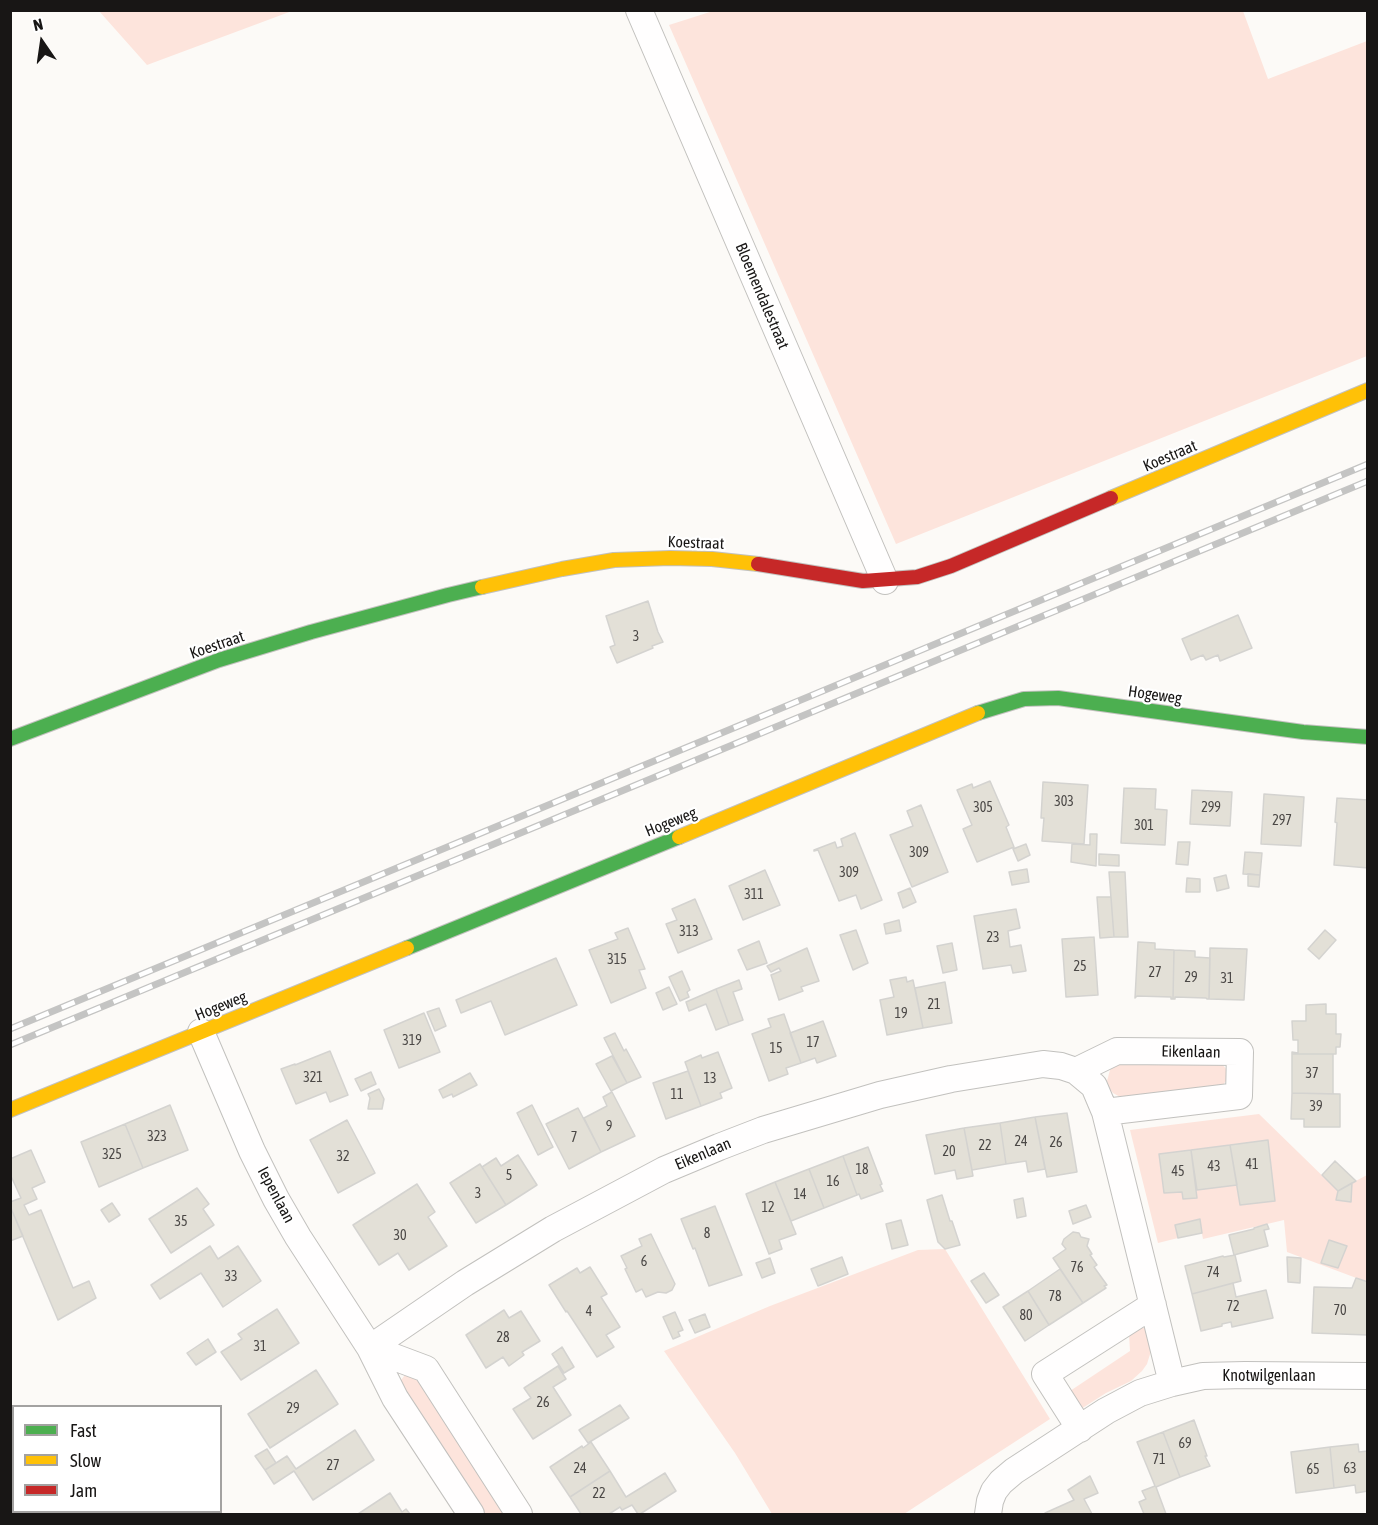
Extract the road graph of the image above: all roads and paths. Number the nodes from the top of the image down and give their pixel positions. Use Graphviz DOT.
graph roads {
  1 [pos="639,10"];
  2 [pos="1368,390"];
  3 [pos="885,581"];
  4 [pos="1368,737"];
  5 [pos="10,739"];
  6 [pos="201,1032"];
  7 [pos="1076,1071"];
  8 [pos="10,1110"];
  9 [pos="1105,1112"];
  10 [pos="1153,1305"];
  11 [pos="370,1348"];
  12 [pos="1368,1376"];
  13 [pos="1172,1383"];
  14 [pos="1080,1429"];
  15 [pos="471,1515"];
  16 [pos="519,1515"];
  17 [pos="988,1515"];
  1 -- 3 [label="street, Bloemendalestraat"];
  2 -- 3 [label="street, Koestraat"];
  3 -- 5 [label="street, Koestraat"];
  4 -- 6 [label="street, Hogeweg"];
  6 -- 8 [label="street, Hogeweg"];
  6 -- 11 [label="street, Iepenlaan"];
  7 -- 9 [label="street"];
  7 -- 9 [label="street, Eikenlaan"];
  7 -- 11 [label="street, Eikenlaan"];
  9 -- 10 [label="street"];
  10 -- 13 [label="street"];
  10 -- 14 [label="street"];
  11 -- 15 [label="street, Iepenlaan"];
  11 -- 16 [label="street"];
  12 -- 13 [label="street, Knotwilgenlaan"];
  13 -- 14 [label="street, Knotwilgenlaan"];
  14 -- 17 [label="street, Knotwilgenlaan"];
}
